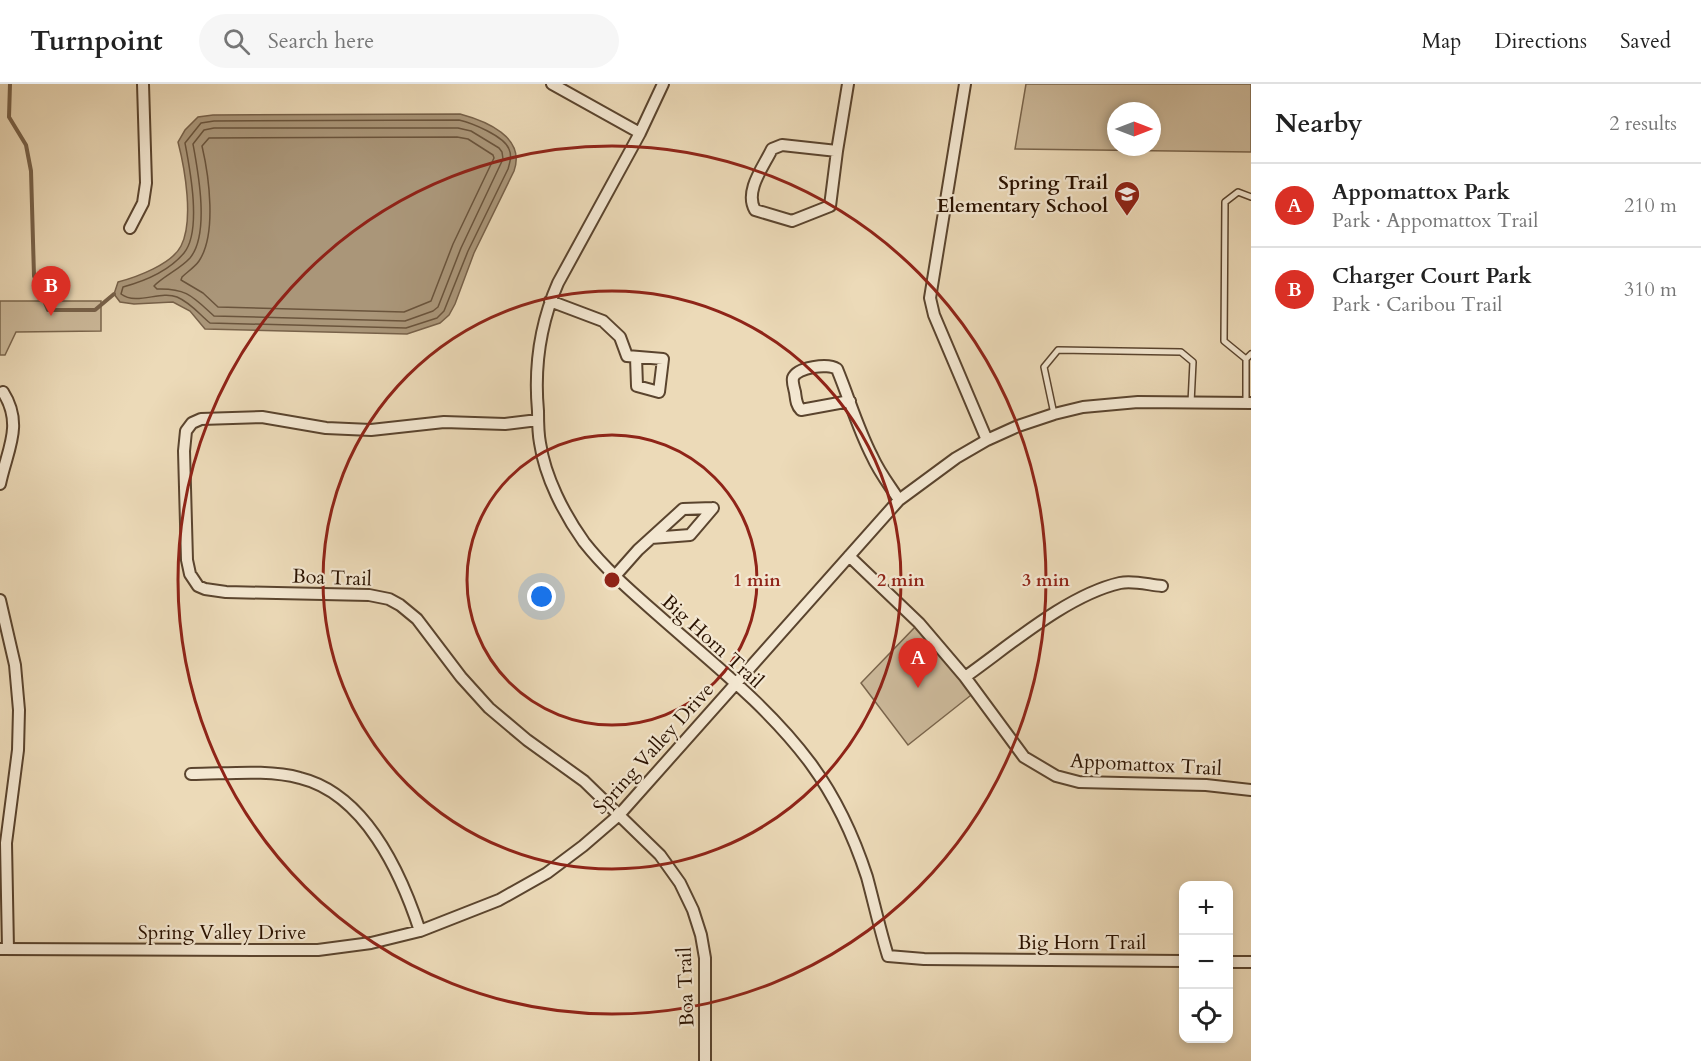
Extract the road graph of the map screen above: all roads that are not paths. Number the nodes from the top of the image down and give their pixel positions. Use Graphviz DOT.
graph roads {
  1 [pos="143,84"];
  2 [pos="552,84"];
  3 [pos="663,84"];
  4 [pos="848,84"];
  5 [pos="964,84"];
  6 [pos="640,133"];
  7 [pos="837,151"];
  8 [pos="1251,197"];
  9 [pos="130,228"];
  10 [pos="550,302"];
  11 [pos="1251,354"];
  12 [pos="636,357"];
  13 [pos="1246,359"];
  14 [pos="3,392"];
  15 [pos="849,401"];
  16 [pos="1191,403"];
  17 [pos="1248,403"];
  18 [pos="1054,414"];
  19 [pos="538,420"];
  20 [pos="987,440"];
  21 [pos="0,484"];
  22 [pos="899,500"];
  23 [pos="651,538"];
  24 [pos="849,556"];
  25 [pos="615,576"];
  26 [pos="1162,586"];
  27 [pos="0,600"];
  28 [pos="965,677"];
  29 [pos="735,684"];
  30 [pos="191,774"];
  31 [pos="1251,790"];
  32 [pos="619,815"];
  33 [pos="420,931"];
  34 [pos="4,949"];
  35 [pos="1179,961"];
  36 [pos="1233,962"];
  37 [pos="1251,962"];
  38 [pos="705,1061"];
  1 -- 9 [label="street"];
  2 -- 6 [label="street"];
  3 -- 6 [label="street, Big Horn Trail"];
  4 -- 7 [label="street"];
  5 -- 20 [label="street"];
  6 -- 10 [label="street, Big Horn Trail"];
  7 -- 7 [label="street"];
  8 -- 13 [label="lane"];
  10 -- 12 [label="street"];
  10 -- 19 [label="street, Big Horn Trail"];
  11 -- 13 [label="lane"];
  13 -- 17 [label="lane"];
  14 -- 21 [label="street"];
  15 -- 15 [label="street"];
  15 -- 22 [label="street"];
  16 -- 17 [label="street, Spring Valley Drive"];
  16 -- 18 [label="street, Spring Valley Drive"];
  16 -- 18 [label="lane"];
  18 -- 20 [label="street, Spring Valley Drive"];
  19 -- 25 [label="street, Big Horn Trail"];
  19 -- 32 [label="street, Boa Trail"];
  20 -- 22 [label="street, Spring Valley Drive"];
  22 -- 24 [label="street, Spring Valley Drive"];
  23 -- 23 [label="street"];
  23 -- 25 [label="street"];
  24 -- 28 [label="street, Appomattox Trail"];
  24 -- 29 [label="street, Spring Valley Drive"];
  25 -- 29 [label="street, Big Horn Trail"];
  26 -- 28 [label="street"];
  27 -- 34 [label="street"];
  28 -- 31 [label="street, Appomattox Trail"];
  29 -- 32 [label="street, Spring Valley Drive"];
  29 -- 35 [label="street, Big Horn Trail"];
  30 -- 33 [label="street"];
  32 -- 33 [label="street, Spring Valley Drive"];
  32 -- 38 [label="street, Boa Trail"];
  33 -- 34 [label="street, Spring Valley Drive"];
  36 -- 37 [label="street"];
}
